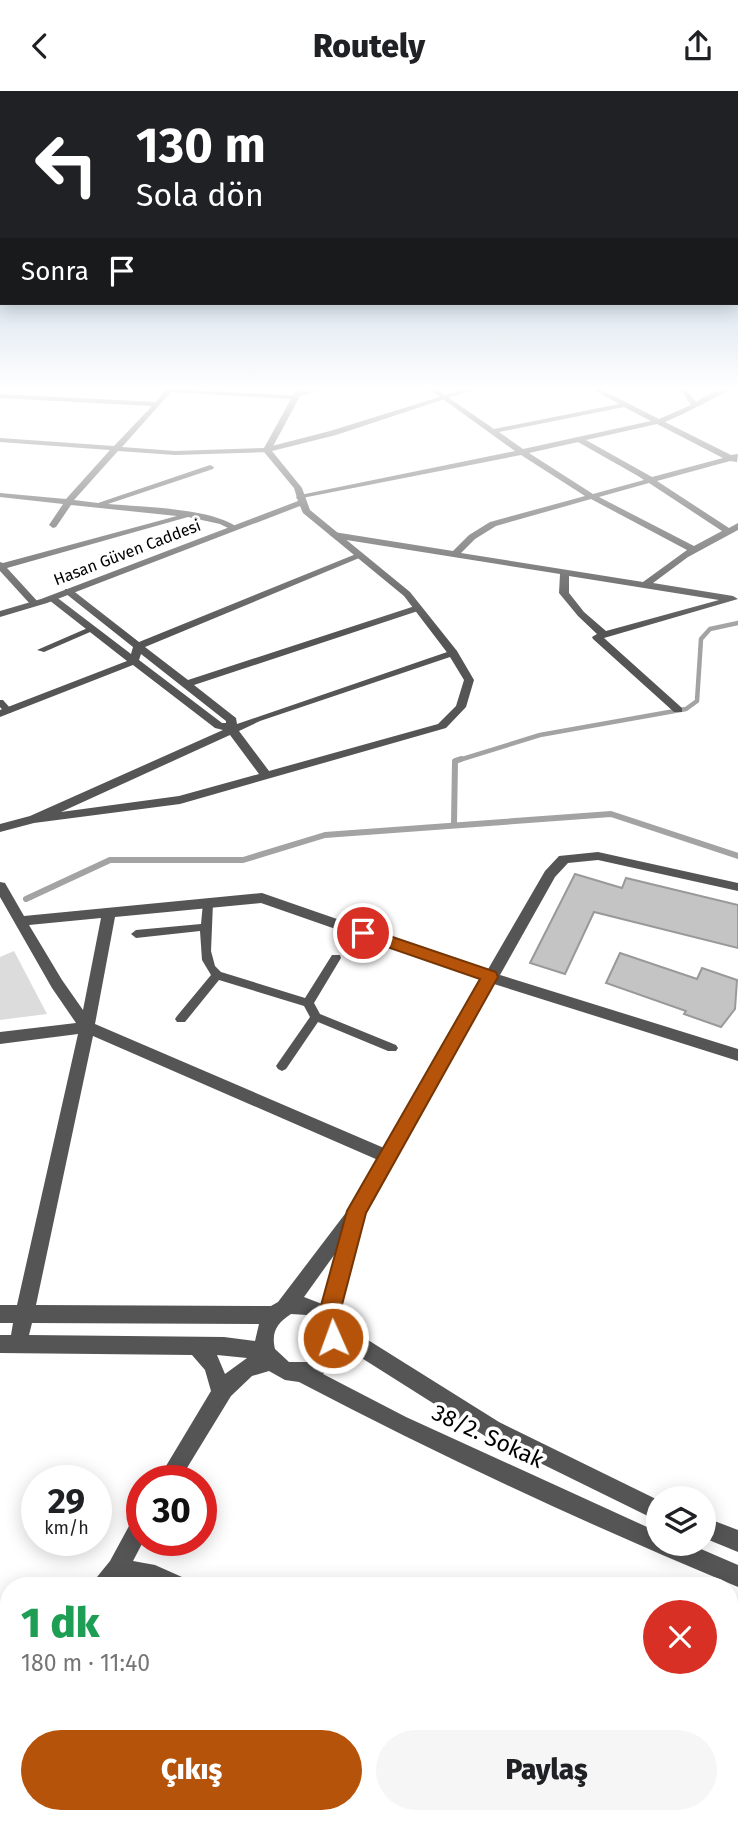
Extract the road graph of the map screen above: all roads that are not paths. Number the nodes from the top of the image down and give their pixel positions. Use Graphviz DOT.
graph roads {
  1 [pos="98,470"];
  2 [pos="202,470"];
  3 [pos="283,470"];
  4 [pos="440,470"];
  5 [pos="550,470"];
  6 [pos="634,470"];
  7 [pos="693,470"];
  8 [pos="649,481"];
  9 [pos="0,495"];
  10 [pos="593,497"];
  11 [pos="300,500"];
  12 [pos="67,501"];
  13 [pos="96,505"];
  14 [pos="191,515"];
  15 [pos="53,525"];
  16 [pos="738,526"];
  17 [pos="234,528"];
  18 [pos="728,531"];
  19 [pos="334,534"];
  20 [pos="694,550"];
  21 [pos="455,554"];
  22 [pos="359,556"];
  23 [pos="1,566"];
  24 [pos="565,571"];
  25 [pos="646,584"];
  26 [pos="68,591"];
  27 [pos="43,600"];
  28 [pos="418,608"];
  29 [pos="0,614"];
  30 [pos="0,619"];
  31 [pos="93,629"];
  32 [pos="604,635"];
  33 [pos="139,646"];
  34 [pos="41,650"];
  35 [pos="453,653"];
  36 [pos="133,661"];
  37 [pos="187,684"];
  38 [pos="0,702"];
  39 [pos="678,710"];
  40 [pos="4,712"];
  41 [pos="231,729"];
  42 [pos="266,776"];
  43 [pos="34,818"];
  44 [pos="0,828"];
  45 [pos="0,886"];
  46 [pos="738,887"];
  47 [pos="208,903"];
  48 [pos="109,913"];
  49 [pos="20,921"];
  50 [pos="207,927"];
  51 [pos="136,934"];
  52 [pos="336,958"];
  53 [pos="217,975"];
  54 [pos="490,977"];
  55 [pos="308,1003"];
  56 [pos="316,1017"];
  57 [pos="181,1019"];
  58 [pos="87,1027"];
  59 [pos="0,1038"];
  60 [pos="392,1048"];
  61 [pos="738,1055"];
  62 [pos="282,1066"];
  63 [pos="388,1157"];
  64 [pos="357,1211"];
  65 [pos="278,1313"];
  66 [pos="0,1314"];
  67 [pos="24,1315"];
  68 [pos="329,1324"];
  69 [pos="9,1344"];
  70 [pos="197,1346"];
  71 [pos="268,1357"];
  72 [pos="299,1372"];
  73 [pos="222,1395"];
  74 [pos="177,1465"];
  75 [pos="646,1505"];
  76 [pos="716,1533"];
  77 [pos="646,1537"];
  78 [pos="738,1542"];
  79 [pos="126,1551"];
  80 [pos="690,1556"];
  81 [pos="738,1576"];
  82 [pos="112,1577"];
  1 -- 12 [label="street"];
  2 -- 13 [label="street"];
  3 -- 11 [label="street"];
  4 -- 11 [label="street, Hasan Güven Caddesi"];
  5 -- 10 [label="street"];
  6 -- 8 [label="street"];
  7 -- 8 [label="street"];
  8 -- 10 [label="street"];
  8 -- 18 [label="street"];
  9 -- 12 [label="street"];
  10 -- 20 [label="street"];
  10 -- 21 [label="street"];
  11 -- 17 [label="street, Hasan Güven Caddesi"];
  11 -- 19 [label="street"];
  12 -- 13 [label="street"];
  12 -- 15 [label="street"];
  13 -- 14 [label="street"];
  14 -- 17 [label="street"];
  14 -- 23 [label="street"];
  16 -- 18 [label="street"];
  17 -- 26 [label="street, Hasan Güven Caddesi"];
  18 -- 20 [label="street"];
  19 -- 21 [label="street"];
  19 -- 22 [label="street"];
  20 -- 25 [label="street"];
  21 -- 24 [label="street"];
  22 -- 28 [label="street"];
  22 -- 33 [label="street"];
  23 -- 27 [label="street"];
  24 -- 25 [label="street"];
  24 -- 32 [label="street"];
  25 -- 32 [label="street"];
  26 -- 27 [label="street, Hasan Güven Caddesi"];
  26 -- 33 [label="street"];
  27 -- 29 [label="street, Hasan Güven Caddesi"];
  27 -- 30 [label="street, Hasan Güven Caddesi"];
  27 -- 31 [label="street"];
  28 -- 35 [label="street"];
  28 -- 37 [label="street"];
  31 -- 34 [label="lane"];
  31 -- 36 [label="street"];
  32 -- 39 [label="street"];
  33 -- 36 [label="street"];
  33 -- 37 [label="street"];
  35 -- 41 [label="street"];
  35 -- 42 [label="street"];
  36 -- 40 [label="street"];
  36 -- 41 [label="street"];
  37 -- 41 [label="street"];
  38 -- 40 [label="lane"];
  41 -- 42 [label="street"];
  41 -- 43 [label="street"];
  42 -- 43 [label="street"];
  43 -- 44 [label="street"];
  45 -- 49 [label="street"];
  46 -- 54 [label="street"];
  47 -- 48 [label="street"];
  47 -- 50 [label="lane"];
  47 -- 54 [label="street"];
  48 -- 49 [label="street"];
  48 -- 58 [label="street"];
  49 -- 58 [label="street"];
  50 -- 51 [label="lane"];
  50 -- 53 [label="lane"];
  52 -- 55 [label="lane"];
  53 -- 55 [label="lane"];
  53 -- 57 [label="lane"];
  54 -- 61 [label="street"];
  54 -- 63 [label="street"];
  55 -- 56 [label="lane"];
  56 -- 60 [label="lane"];
  56 -- 62 [label="lane"];
  58 -- 59 [label="street"];
  58 -- 63 [label="street"];
  58 -- 67 [label="street"];
  63 -- 64 [label="street"];
  64 -- 65 [label="street"];
  64 -- 68 [label="street"];
  65 -- 67 [label="street"];
  65 -- 68 [label="street"];
  65 -- 71 [label="street"];
  66 -- 67 [label="street"];
  67 -- 69 [label="street"];
  68 -- 72 [label="street"];
  68 -- 75 [label="street, 38/2. Sokak"];
  69 -- 70 [label="street"];
  70 -- 71 [label="street"];
  70 -- 73 [label="street"];
  71 -- 72 [label="street"];
  71 -- 73 [label="street"];
  72 -- 77 [label="street, 38/2. Sokak"];
  73 -- 74 [label="street"];
  76 -- 78 [label="street"];
  79 -- 82 [label="street"];
  80 -- 81 [label="street, 38/2. Sokak"];
}
